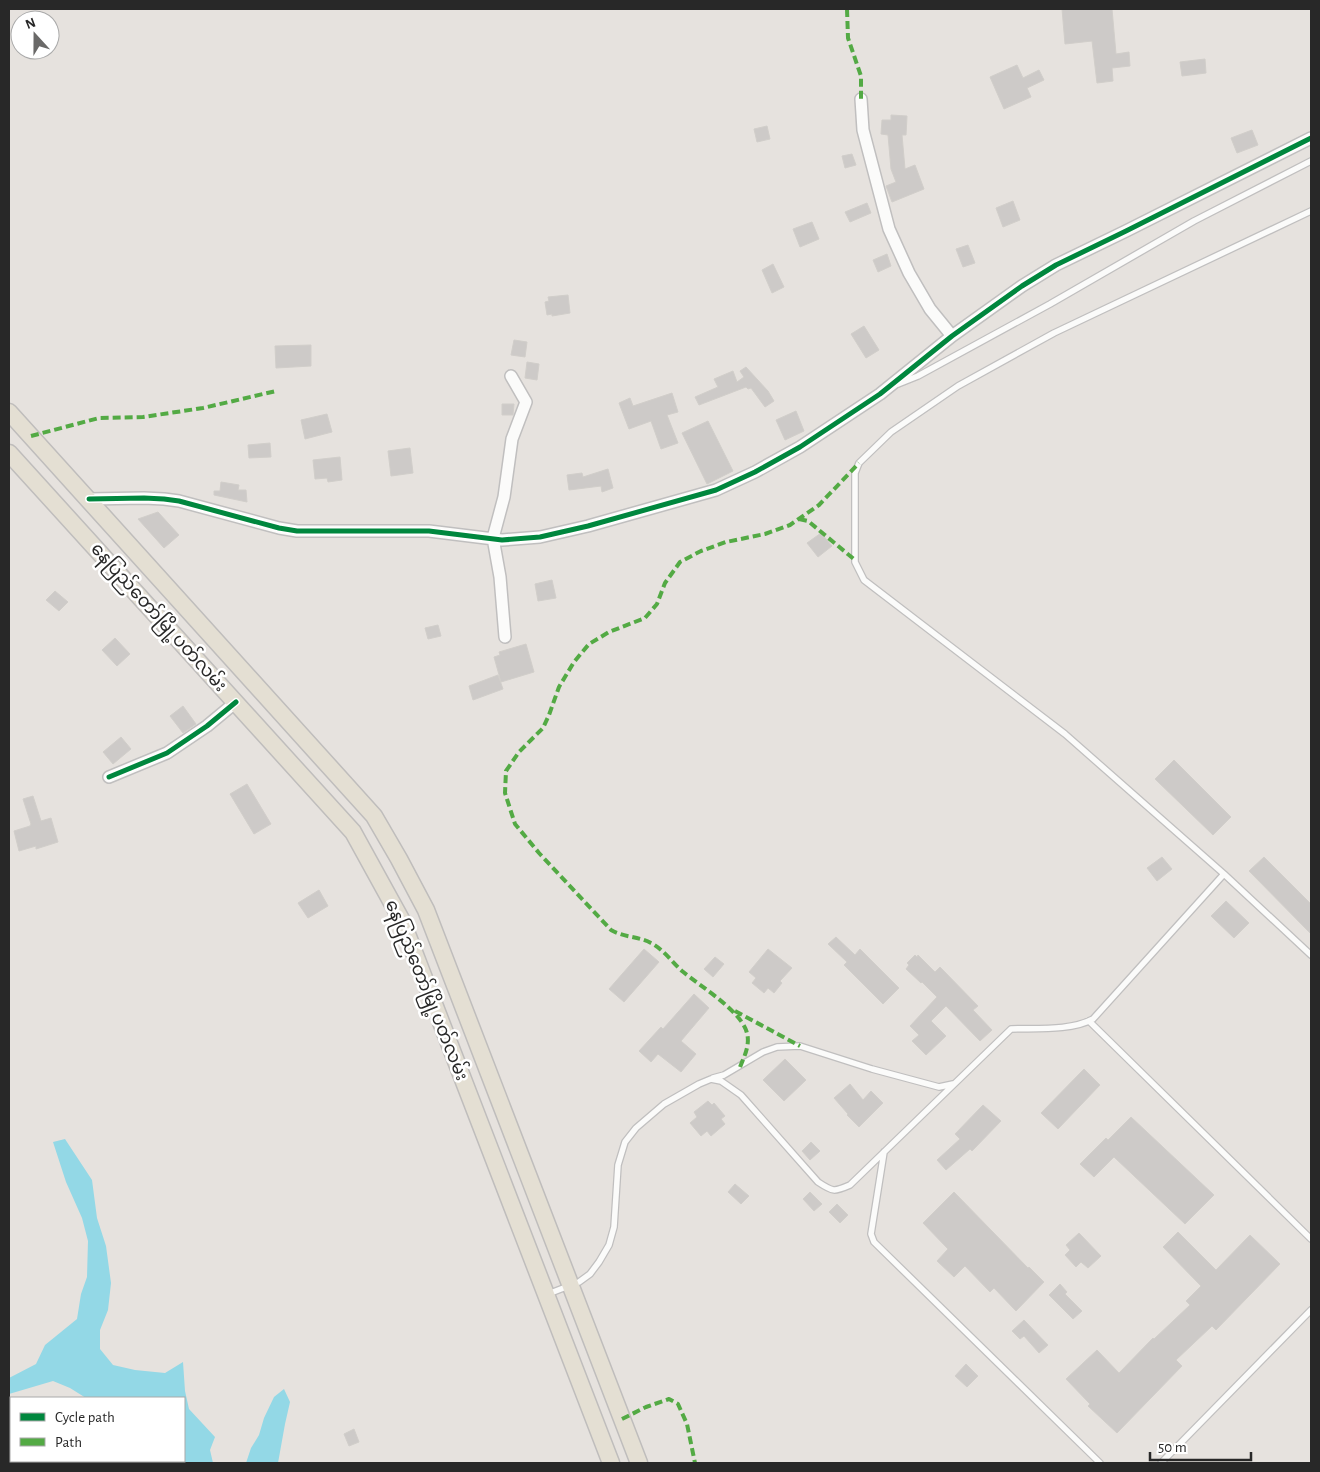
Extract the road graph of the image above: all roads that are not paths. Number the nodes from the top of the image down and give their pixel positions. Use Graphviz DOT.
graph roads {
  1 [pos="861,99"];
  2 [pos="1311,138"];
  3 [pos="1311,161"];
  4 [pos="1311,210"];
  5 [pos="952,336"];
  6 [pos="511,376"];
  7 [pos="887,388"];
  8 [pos="9,412"];
  9 [pos="9,453"];
  10 [pos="89,499"];
  11 [pos="493,538"];
  12 [pos="505,637"];
  13 [pos="236,702"];
  14 [pos="109,776"];
  15 [pos="1224,874"];
  16 [pos="1311,955"];
  17 [pos="1089,1021"];
  18 [pos="712,1079"];
  19 [pos="954,1084"];
  20 [pos="884,1152"];
  21 [pos="1311,1239"];
  22 [pos="570,1285"];
  23 [pos="546,1294"];
  24 [pos="1311,1310"];
  25 [pos="611,1463"];
  26 [pos="639,1463"];
  27 [pos="1100,1463"];
  28 [pos="1161,1463"];
  1 -- 5 [label="street"];
  2 -- 5 [label="street"];
  3 -- 7 [label="lane"];
  4 -- 15 [label="lane"];
  5 -- 7 [label="street"];
  6 -- 11 [label="street"];
  7 -- 11 [label="street"];
  8 -- 10 [label="main road"];
  9 -- 13 [label="main road, နေပြည်တော်မြို့ပတ်လမ်း"];
  10 -- 11 [label="street"];
  10 -- 22 [label="main road"];
  11 -- 12 [label="street"];
  13 -- 14 [label="street"];
  13 -- 23 [label="main road, နေပြည်တော်မြို့ပတ်လမ်း"];
  15 -- 16 [label="lane"];
  15 -- 17 [label="lane"];
  17 -- 19 [label="lane"];
  17 -- 21 [label="lane"];
  18 -- 19 [label="lane"];
  18 -- 20 [label="lane"];
  18 -- 22 [label="lane"];
  19 -- 20 [label="lane"];
  20 -- 27 [label="lane"];
  22 -- 23 [label="lane"];
  22 -- 26 [label="main road"];
  23 -- 25 [label="main road, နေပြည်တော်မြို့ပတ်လမ်း"];
  24 -- 28 [label="lane"];
}
